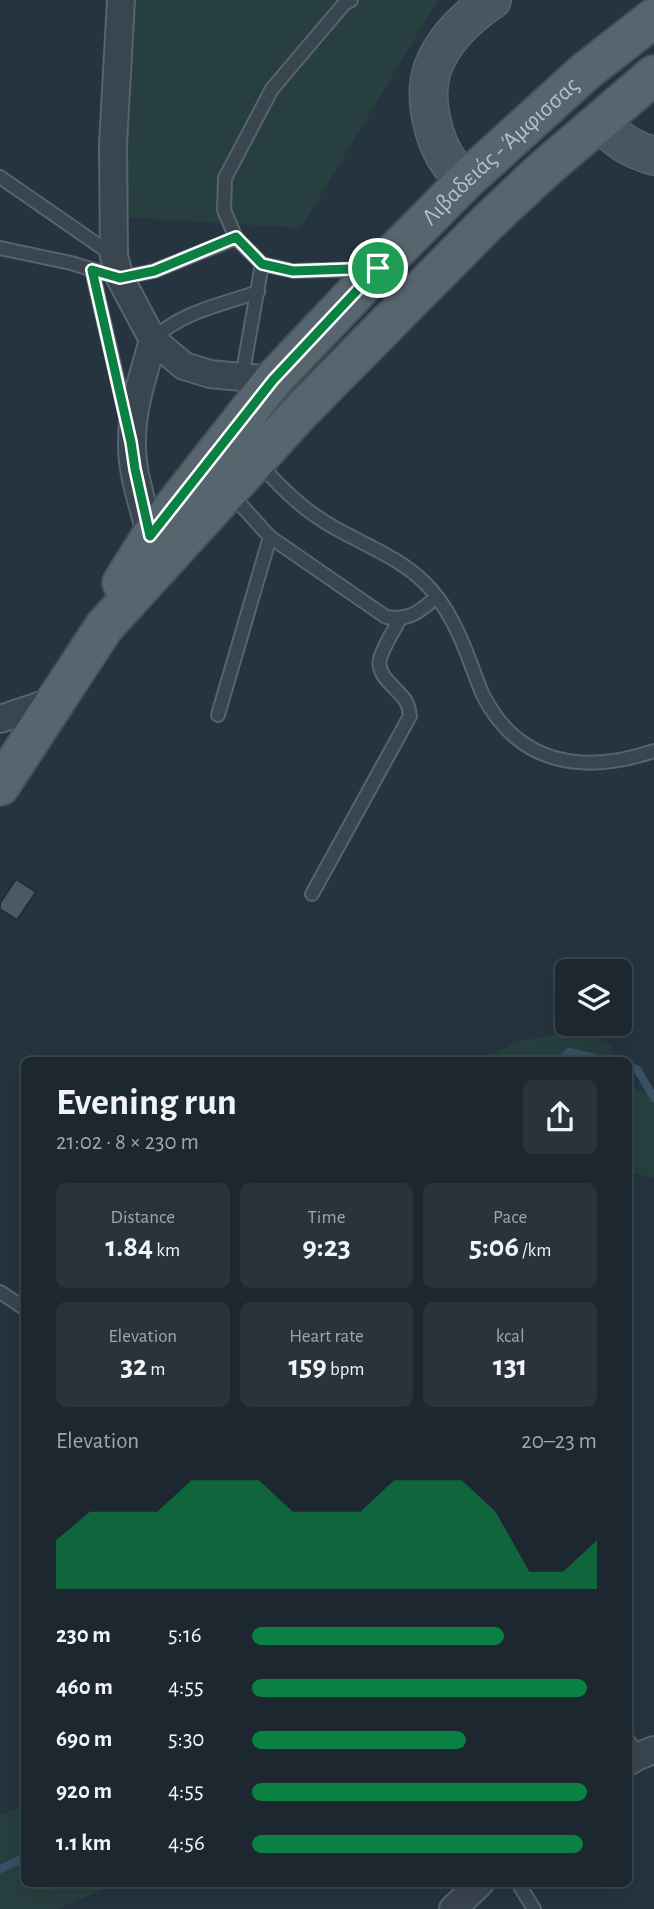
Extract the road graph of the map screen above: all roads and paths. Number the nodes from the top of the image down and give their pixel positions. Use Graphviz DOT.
graph roads {
  1 [pos="121,0"];
  2 [pos="351,0"];
  3 [pos="480,3"];
  4 [pos="654,18"];
  5 [pos="654,75"];
  6 [pos="600,122"];
  7 [pos="654,156"];
  8 [pos="0,177"];
  9 [pos="466,180"];
  10 [pos="236,237"];
  11 [pos="0,248"];
  12 [pos="262,264"];
  13 [pos="108,268"];
  14 [pos="378,268"];
  15 [pos="258,292"];
  16 [pos="153,340"];
  17 [pos="258,379"];
  18 [pos="131,442"];
  19 [pos="257,460"];
  20 [pos="229,491"];
  21 [pos="150,536"];
  22 [pos="270,537"];
  23 [pos="437,597"];
  24 [pos="400,619"];
  25 [pos="104,627"];
  26 [pos="57,700"];
  27 [pos="218,715"];
  28 [pos="0,719"];
  29 [pos="654,751"];
  30 [pos="0,786"];
  31 [pos="312,894"];
  32 [pos="0,1292"];
  33 [pos="21,1306"];
  34 [pos="476,1887"];
  35 [pos="520,1887"];
  36 [pos="453,1909"];
  37 [pos="534,1909"];
  1 -- 13 [label="street"];
  2 -- 10 [label="lane"];
  3 -- 9 [label="main road"];
  4 -- 9 [label="main road, Λιβαδειάς - Άμφισσας"];
  5 -- 6 [label="main road, Λιβαδειάς - Άμφισσας"];
  6 -- 7 [label="main road"];
  6 -- 19 [label="main road, Λιβαδειάς - Άμφισσας"];
  8 -- 13 [label="lane"];
  9 -- 14 [label="main road, Λιβαδειάς - Άμφισσας"];
  10 -- 12 [label="lane"];
  10 -- 13 [label="lane"];
  11 -- 13 [label="lane"];
  12 -- 14 [label="lane"];
  12 -- 15 [label="lane"];
  13 -- 16 [label="street"];
  13 -- 18 [label="lane"];
  14 -- 17 [label="main road, Λιβαδειάς - Άμφισσας"];
  15 -- 16 [label="lane"];
  15 -- 17 [label="lane"];
  16 -- 17 [label="street"];
  16 -- 18 [label="street"];
  17 -- 21 [label="main road, Λιβαδειάς - Άμφισσας"];
  18 -- 21 [label="street"];
  19 -- 20 [label="main road, Λιβαδειάς - Άμφισσας"];
  19 -- 23 [label="lane"];
  20 -- 22 [label="lane"];
  20 -- 25 [label="main road, Λιβαδειάς - Άμφισσας"];
  21 -- 25 [label="main road, Λιβαδειάς - Άμφισσας"];
  22 -- 24 [label="lane"];
  22 -- 27 [label="lane"];
  23 -- 24 [label="lane"];
  23 -- 29 [label="lane"];
  24 -- 31 [label="lane"];
  25 -- 26 [label="main road, Λιβαδειάς - Άμφισσας"];
  26 -- 28 [label="street"];
  26 -- 30 [label="main road, Λιβαδειάς - Άμφισσας"];
  32 -- 33 [label="lane"];
  34 -- 36 [label="street"];
  35 -- 37 [label="lane"];
}
